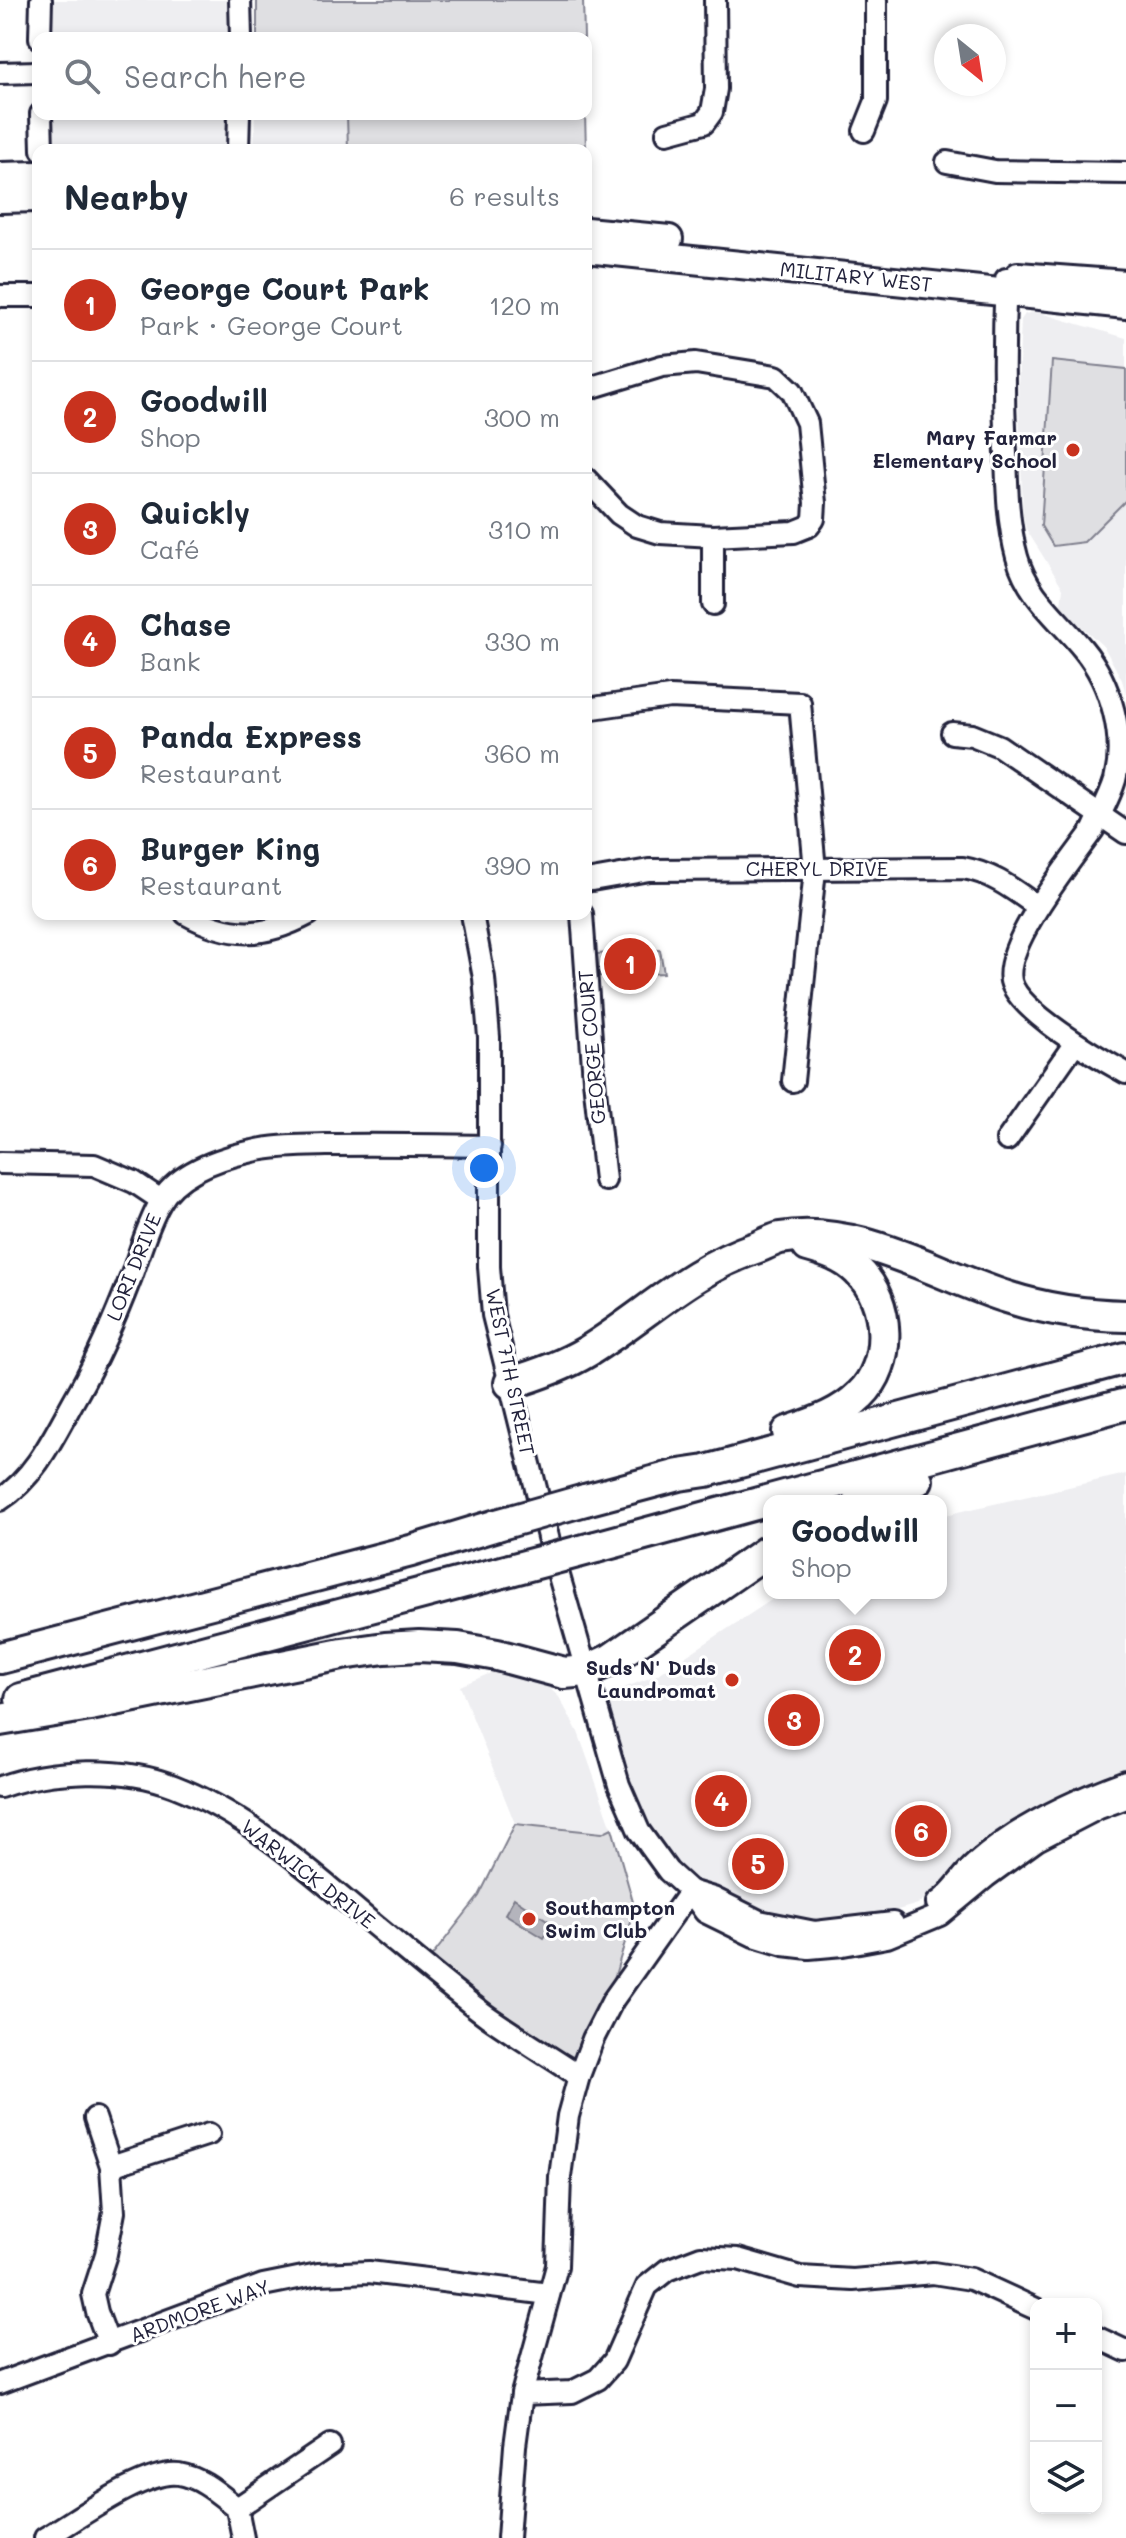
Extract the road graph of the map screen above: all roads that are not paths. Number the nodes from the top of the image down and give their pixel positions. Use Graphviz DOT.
graph roads {
  1 [pos="41,0"];
  2 [pos="240,0"];
  3 [pos="715,0"];
  4 [pos="876,0"];
  5 [pos="40,32"];
  6 [pos="241,32"];
  7 [pos="32,72"];
  8 [pos="0,73"];
  9 [pos="41,120"];
  10 [pos="239,120"];
  11 [pos="864,131"];
  12 [pos="667,133"];
  13 [pos="42,144"];
  14 [pos="238,144"];
  15 [pos="947,162"];
  16 [pos="1126,173"];
  17 [pos="32,175"];
  18 [pos="0,176"];
  19 [pos="32,198"];
  20 [pos="0,199"];
  21 [pos="592,232"];
  22 [pos="592,249"];
  23 [pos="1006,283"];
  24 [pos="1126,284"];
  25 [pos="0,296"];
  26 [pos="32,296"];
  27 [pos="1126,305"];
  28 [pos="592,387"];
  29 [pos="592,485"];
  30 [pos="713,536"];
  31 [pos="713,604"];
  32 [pos="592,708"];
  33 [pos="952,733"];
  34 [pos="1100,814"];
  35 [pos="1126,833"];
  36 [pos="815,870"];
  37 [pos="592,880"];
  38 [pos="1038,907"];
  39 [pos="196,920"];
  40 [pos="295,920"];
  41 [pos="473,920"];
  42 [pos="582,920"];
  43 [pos="1075,1043"];
  44 [pos="1126,1073"];
  45 [pos="793,1081"];
  46 [pos="1007,1140"];
  47 [pos="490,1146"];
  48 [pos="0,1163"];
  49 [pos="605,1180"];
  50 [pos="161,1200"];
  51 [pos="762,1246"];
  52 [pos="1126,1316"];
  53 [pos="1126,1358"];
  54 [pos="510,1383"];
  55 [pos="1126,1406"];
  56 [pos="679,1475"];
  57 [pos="791,1495"];
  58 [pos="873,1495"];
  59 [pos="0,1500"];
  60 [pos="763,1503"];
  61 [pos="763,1554"];
  62 [pos="0,1658"];
  63 [pos="586,1671"];
  64 [pos="0,1703"];
  65 [pos="0,1720"];
  66 [pos="1126,1781"];
  67 [pos="0,1787"];
  68 [pos="1126,1798"];
  69 [pos="690,1891"];
  70 [pos="579,2076"];
  71 [pos="95,2118"];
  72 [pos="209,2134"];
  73 [pos="111,2166"];
  74 [pos="549,2294"];
  75 [pos="1030,2306"];
  76 [pos="1102,2340"];
  77 [pos="109,2344"];
  78 [pos="1126,2351"];
  79 [pos="0,2383"];
  80 [pos="522,2394"];
  81 [pos="330,2445"];
  82 [pos="237,2508"];
  83 [pos="45,2538"];
  84 [pos="243,2538"];
  85 [pos="508,2538"];
  1 -- 5 [label="street"];
  2 -- 6 [label="street"];
  3 -- 12 [label="street"];
  4 -- 11 [label="street"];
  7 -- 8 [label="street"];
  9 -- 13 [label="street"];
  10 -- 14 [label="street"];
  15 -- 16 [label="street"];
  17 -- 18 [label="main road"];
  19 -- 20 [label="main road"];
  21 -- 23 [label="main road, MILITARY WEST"];
  22 -- 23 [label="main road, MILITARY WEST"];
  23 -- 24 [label="main road, MILITARY WEST"];
  23 -- 27 [label="main road, MILITARY WEST"];
  23 -- 34 [label="street"];
  25 -- 26 [label="street"];
  28 -- 30 [label="street"];
  29 -- 30 [label="street"];
  30 -- 31 [label="street"];
  32 -- 36 [label="street"];
  33 -- 34 [label="street"];
  34 -- 35 [label="street"];
  34 -- 38 [label="street"];
  36 -- 37 [label="street, CHERYL DRIVE"];
  36 -- 38 [label="street, CHERYL DRIVE"];
  36 -- 45 [label="street"];
  38 -- 43 [label="street"];
  39 -- 40 [label="street"];
  41 -- 47 [label="street, WEST 7TH STREET"];
  42 -- 49 [label="street, GEORGE COURT"];
  43 -- 44 [label="street"];
  43 -- 46 [label="street"];
  47 -- 50 [label="street, LORI DRIVE"];
  47 -- 54 [label="street, WEST 7TH STREET"];
  48 -- 50 [label="street"];
  50 -- 59 [label="street, LORI DRIVE"];
  51 -- 52 [label="highway"];
  51 -- 54 [label="highway"];
  51 -- 56 [label="highway"];
  53 -- 56 [label="highway"];
  54 -- 63 [label="street, WEST 7TH STREET"];
  55 -- 57 [label="highway, bridge"];
  55 -- 58 [label="highway"];
  56 -- 62 [label="highway, bridge"];
  60 -- 64 [label="highway, bridge"];
  61 -- 63 [label="highway"];
  63 -- 65 [label="highway"];
  63 -- 69 [label="street, WEST 7TH STREET"];
  66 -- 69 [label="street"];
  67 -- 70 [label="street, WARWICK DRIVE"];
  68 -- 69 [label="street, WEST 7TH STREET"];
  69 -- 70 [label="street"];
  70 -- 74 [label="street"];
  71 -- 73 [label="street"];
  72 -- 73 [label="street"];
  73 -- 77 [label="street"];
  74 -- 77 [label="street, ARDMORE WAY"];
  74 -- 80 [label="street"];
  75 -- 80 [label="street"];
  76 -- 78 [label="street"];
  77 -- 79 [label="street, ARDMORE WAY"];
  80 -- 85 [label="street"];
  81 -- 82 [label="street"];
  82 -- 83 [label="street"];
  82 -- 84 [label="street"];
}
